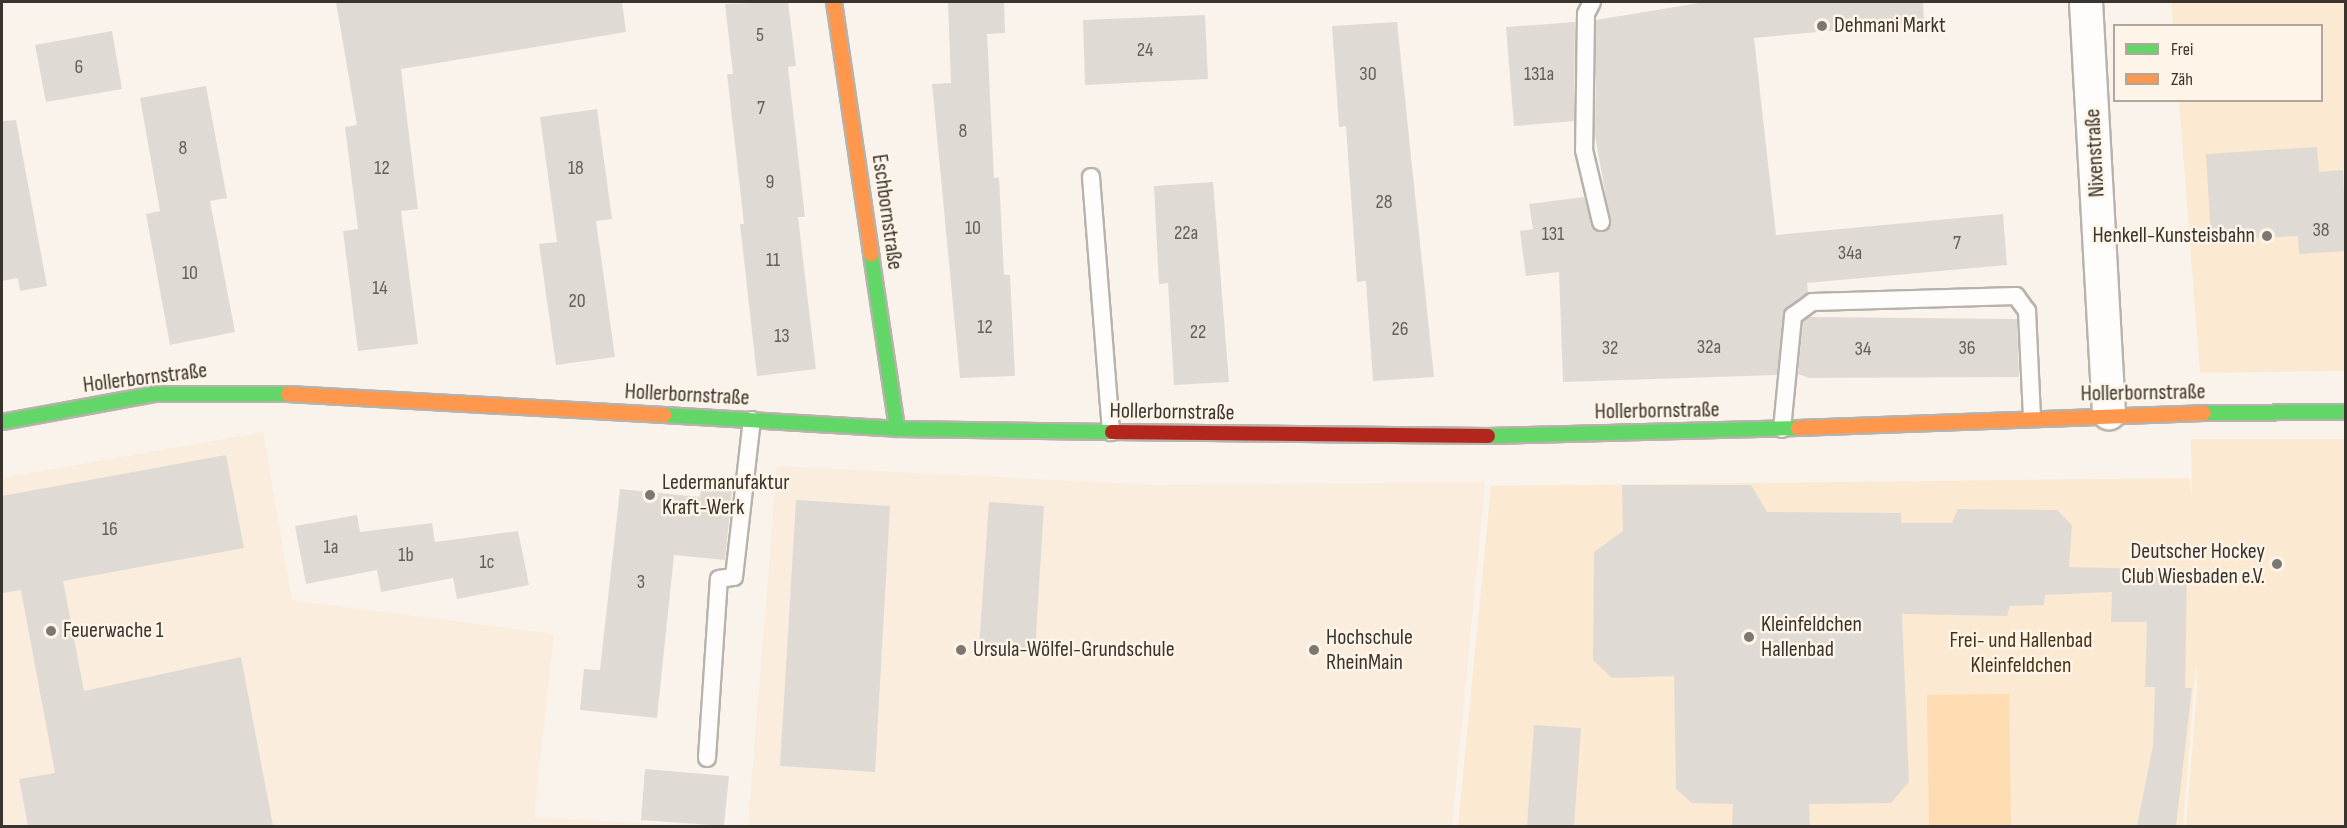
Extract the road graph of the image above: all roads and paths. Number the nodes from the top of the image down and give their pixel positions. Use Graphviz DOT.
graph roads {
  1 [pos="834,2"];
  2 [pos="1592,2"];
  3 [pos="2086,2"];
  4 [pos="1091,177"];
  5 [pos="1601,222"];
  6 [pos="2346,412"];
  7 [pos="2109,413"];
  8 [pos="2032,418"];
  9 [pos="752,420"];
  10 [pos="2,422"];
  11 [pos="897,429"];
  12 [pos="1782,429"];
  13 [pos="1111,432"];
  14 [pos="707,758"];
  1 -- 11 [label="street, Eschbornstraße"];
  2 -- 5 [label="lane"];
  3 -- 7 [label="street, Nixenstraße"];
  4 -- 13 [label="lane"];
  6 -- 7 [label="street, Hollerbornstraße"];
  7 -- 8 [label="street, Hollerbornstraße"];
  8 -- 12 [label="street, Hollerbornstraße"];
  8 -- 12 [label="lane"];
  9 -- 10 [label="street, Hollerbornstraße"];
  9 -- 11 [label="street, Hollerbornstraße"];
  9 -- 14 [label="lane"];
  11 -- 13 [label="street, Hollerbornstraße"];
  12 -- 13 [label="street, Hollerbornstraße"];
}
